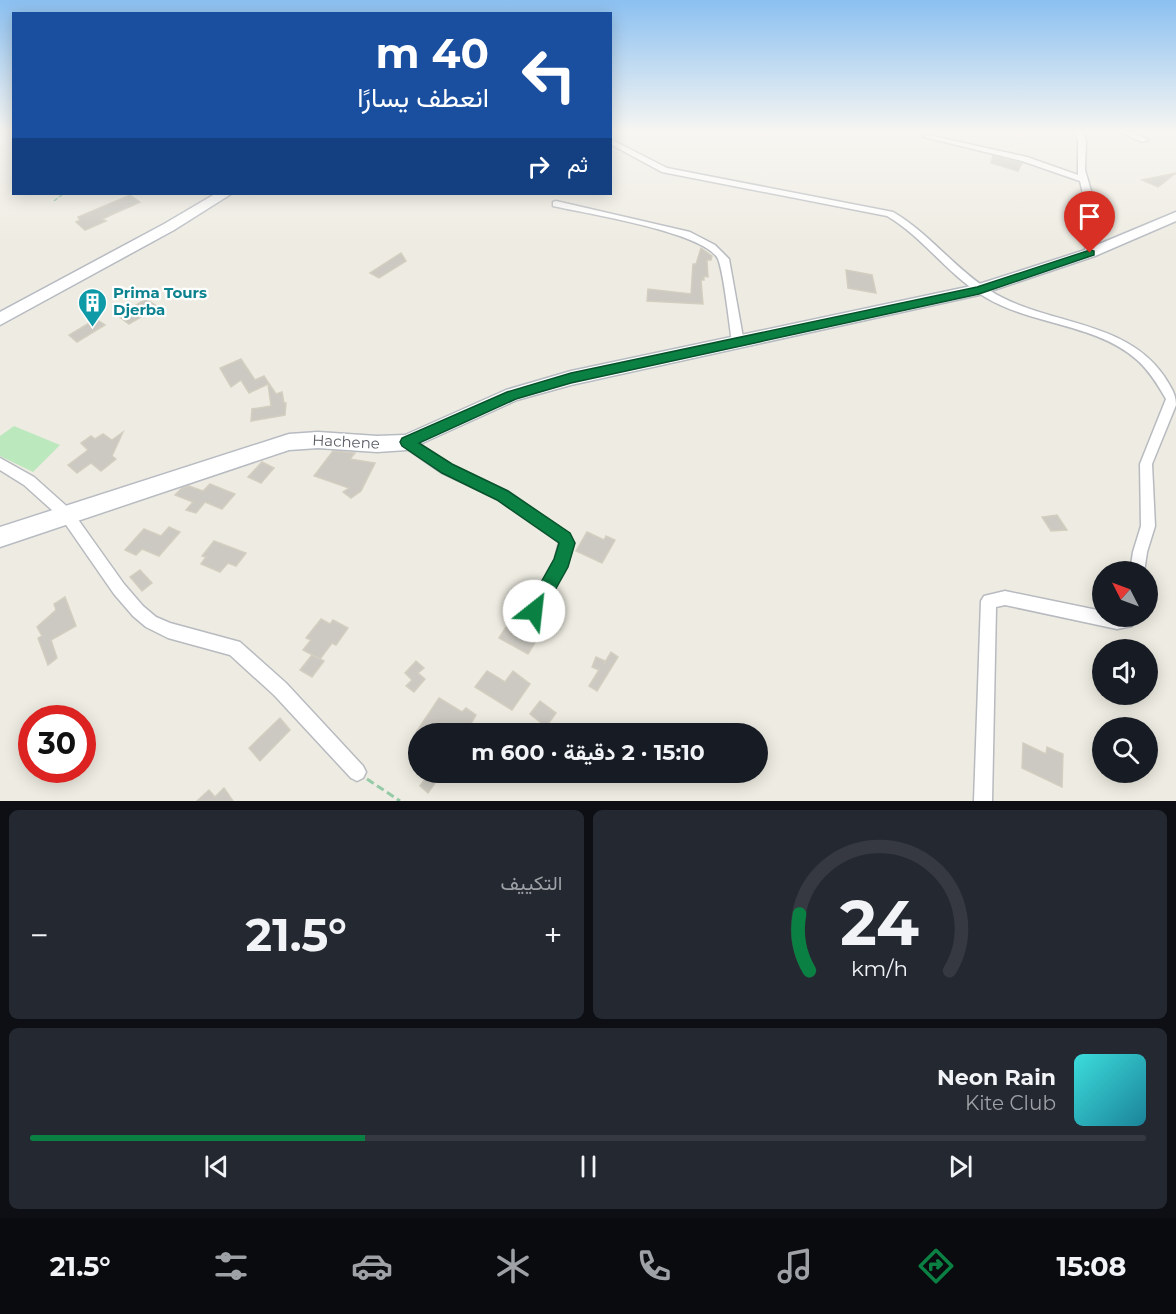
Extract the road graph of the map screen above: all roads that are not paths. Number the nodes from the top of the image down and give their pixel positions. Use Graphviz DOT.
graph roads {
  1 [pos="662,168"];
  2 [pos="1051,168"];
  3 [pos="1082,168"];
  4 [pos="1084,180"];
  5 [pos="222,195"];
  6 [pos="555,204"];
  7 [pos="1176,216"];
  8 [pos="1090,253"];
  9 [pos="979,290"];
  10 [pos="0,319"];
  11 [pos="738,343"];
  12 [pos="1174,400"];
  13 [pos="407,442"];
  14 [pos="0,463"];
  15 [pos="67,515"];
  16 [pos="0,537"];
  17 [pos="1139,561"];
  18 [pos="534,611"];
  19 [pos="1092,616"];
  20 [pos="357,772"];
  21 [pos="983,801"];
  1 -- 9 [label="street"];
  2 -- 4 [label="street"];
  3 -- 4 [label="street"];
  4 -- 8 [label="street"];
  5 -- 10 [label="street"];
  6 -- 11 [label="street"];
  7 -- 8 [label="street, Hachene"];
  8 -- 9 [label="street, Hachene"];
  9 -- 11 [label="street, Hachene"];
  9 -- 12 [label="street"];
  11 -- 13 [label="street, Hachene"];
  12 -- 17 [label="street"];
  13 -- 15 [label="street, Hachene"];
  13 -- 18 [label="street"];
  14 -- 15 [label="street"];
  15 -- 16 [label="street, Hachene"];
  15 -- 20 [label="street"];
  19 -- 21 [label="street"];
}
